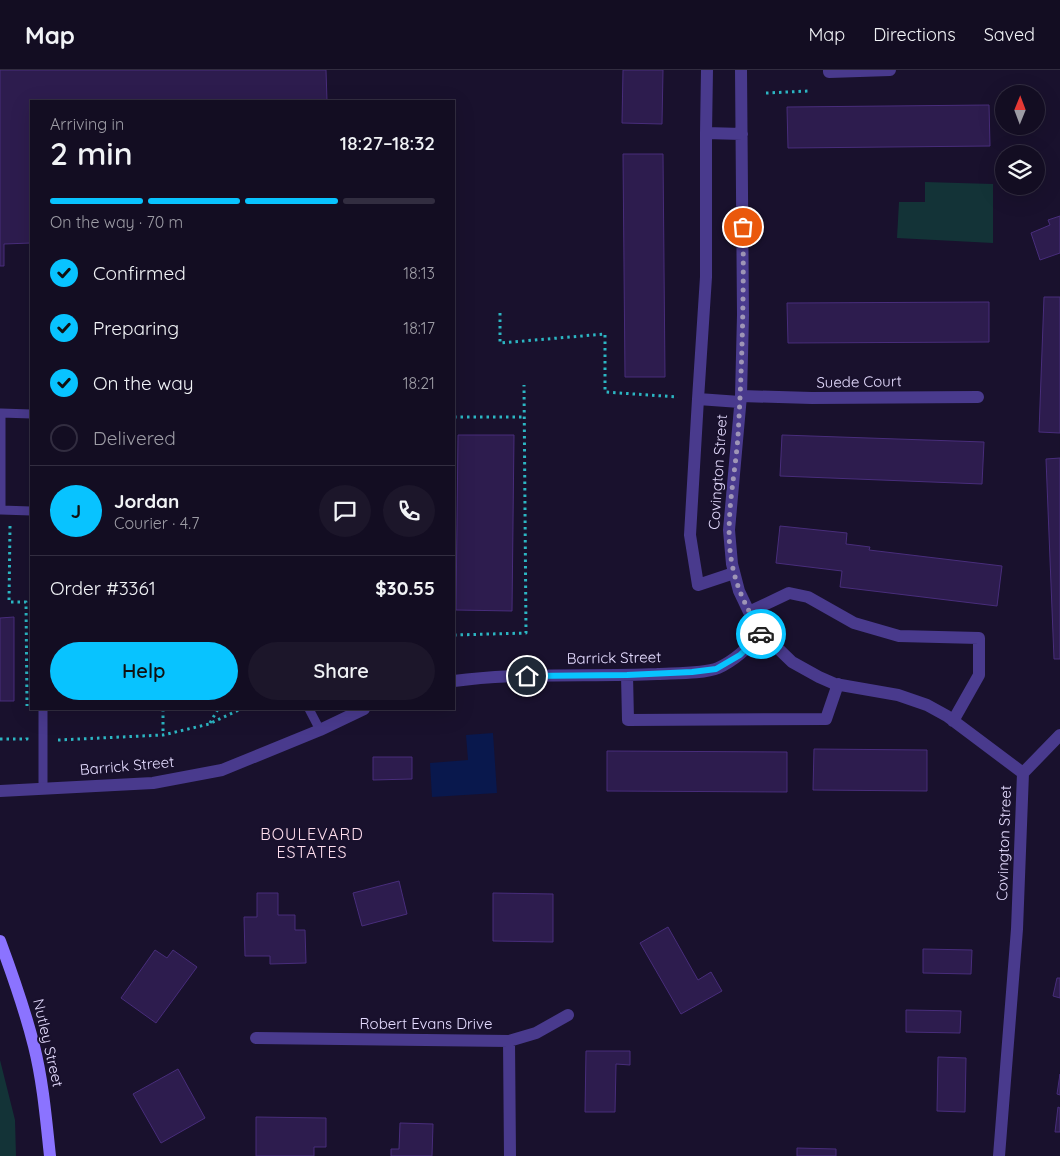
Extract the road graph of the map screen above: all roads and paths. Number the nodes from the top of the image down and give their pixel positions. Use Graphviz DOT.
graph roads {
  1 [pos="707,70"];
  2 [pos="741,70"];
  3 [pos="828,70"];
  4 [pos="890,70"];
  5 [pos="808,91"];
  6 [pos="766,93"];
  7 [pos="706,133"];
  8 [pos="742,134"];
  9 [pos="500,313"];
  10 [pos="524,385"];
  11 [pos="978,396"];
  12 [pos="678,397"];
  13 [pos="698,399"];
  14 [pos="740,399"];
  15 [pos="30,414"];
  16 [pos="455,417"];
  17 [pos="524,417"];
  18 [pos="30,511"];
  19 [pos="10,522"];
  20 [pos="734,573"];
  21 [pos="748,612"];
  22 [pos="762,633"];
  23 [pos="455,634"];
  24 [pos="627,675"];
  25 [pos="455,681"];
  26 [pos="838,684"];
  27 [pos="27,710"];
  28 [pos="43,710"];
  29 [pos="163,710"];
  30 [pos="217,710"];
  31 [pos="239,710"];
  32 [pos="310,710"];
  33 [pos="362,710"];
  34 [pos="953,721"];
  35 [pos="210,724"];
  36 [pos="27,729"];
  37 [pos="320,730"];
  38 [pos="163,735"];
  39 [pos="1060,736"];
  40 [pos="0,739"];
  41 [pos="57,740"];
  42 [pos="1023,773"];
  43 [pos="43,788"];
  44 [pos="0,791"];
  45 [pos="0,941"];
  46 [pos="568,1015"];
  47 [pos="256,1038"];
  48 [pos="510,1041"];
  49 [pos="50,1156"];
  50 [pos="510,1156"];
  51 [pos="999,1156"];
  1 -- 7 [label="street"];
  2 -- 8 [label="street, Covington Street"];
  3 -- 4 [label="street"];
  5 -- 6 [label="path"];
  7 -- 8 [label="street"];
  7 -- 13 [label="street"];
  8 -- 14 [label="street, Covington Street"];
  9 -- 12 [label="path"];
  10 -- 17 [label="path"];
  11 -- 14 [label="street, Suede Court"];
  13 -- 14 [label="street, Suede Court"];
  13 -- 20 [label="street"];
  14 -- 20 [label="street, Covington Street"];
  15 -- 18 [label="lane"];
  16 -- 17 [label="path"];
  17 -- 23 [label="path"];
  19 -- 27 [label="path"];
  20 -- 21 [label="street, Covington Street"];
  21 -- 22 [label="street, Covington Street"];
  21 -- 34 [label="street"];
  22 -- 24 [label="street, Barrick Street"];
  22 -- 26 [label="street, Covington Street"];
  24 -- 25 [label="street, Barrick Street"];
  24 -- 26 [label="street"];
  26 -- 34 [label="street, Covington Street"];
  28 -- 43 [label="lane"];
  29 -- 38 [label="path"];
  30 -- 35 [label="path"];
  31 -- 35 [label="path"];
  32 -- 37 [label="lane"];
  33 -- 37 [label="street, Barrick Street"];
  34 -- 42 [label="street, Covington Street"];
  35 -- 38 [label="path"];
  36 -- 40 [label="path"];
  37 -- 43 [label="street, Barrick Street"];
  38 -- 41 [label="path"];
  39 -- 42 [label="street"];
  42 -- 51 [label="street, Covington Street"];
  43 -- 44 [label="street, Barrick Street"];
  45 -- 49 [label="main road, Nutley Street"];
  46 -- 48 [label="street"];
  47 -- 48 [label="street, Robert Evans Drive"];
  48 -- 50 [label="street, Robert Evans Drive"];
}
